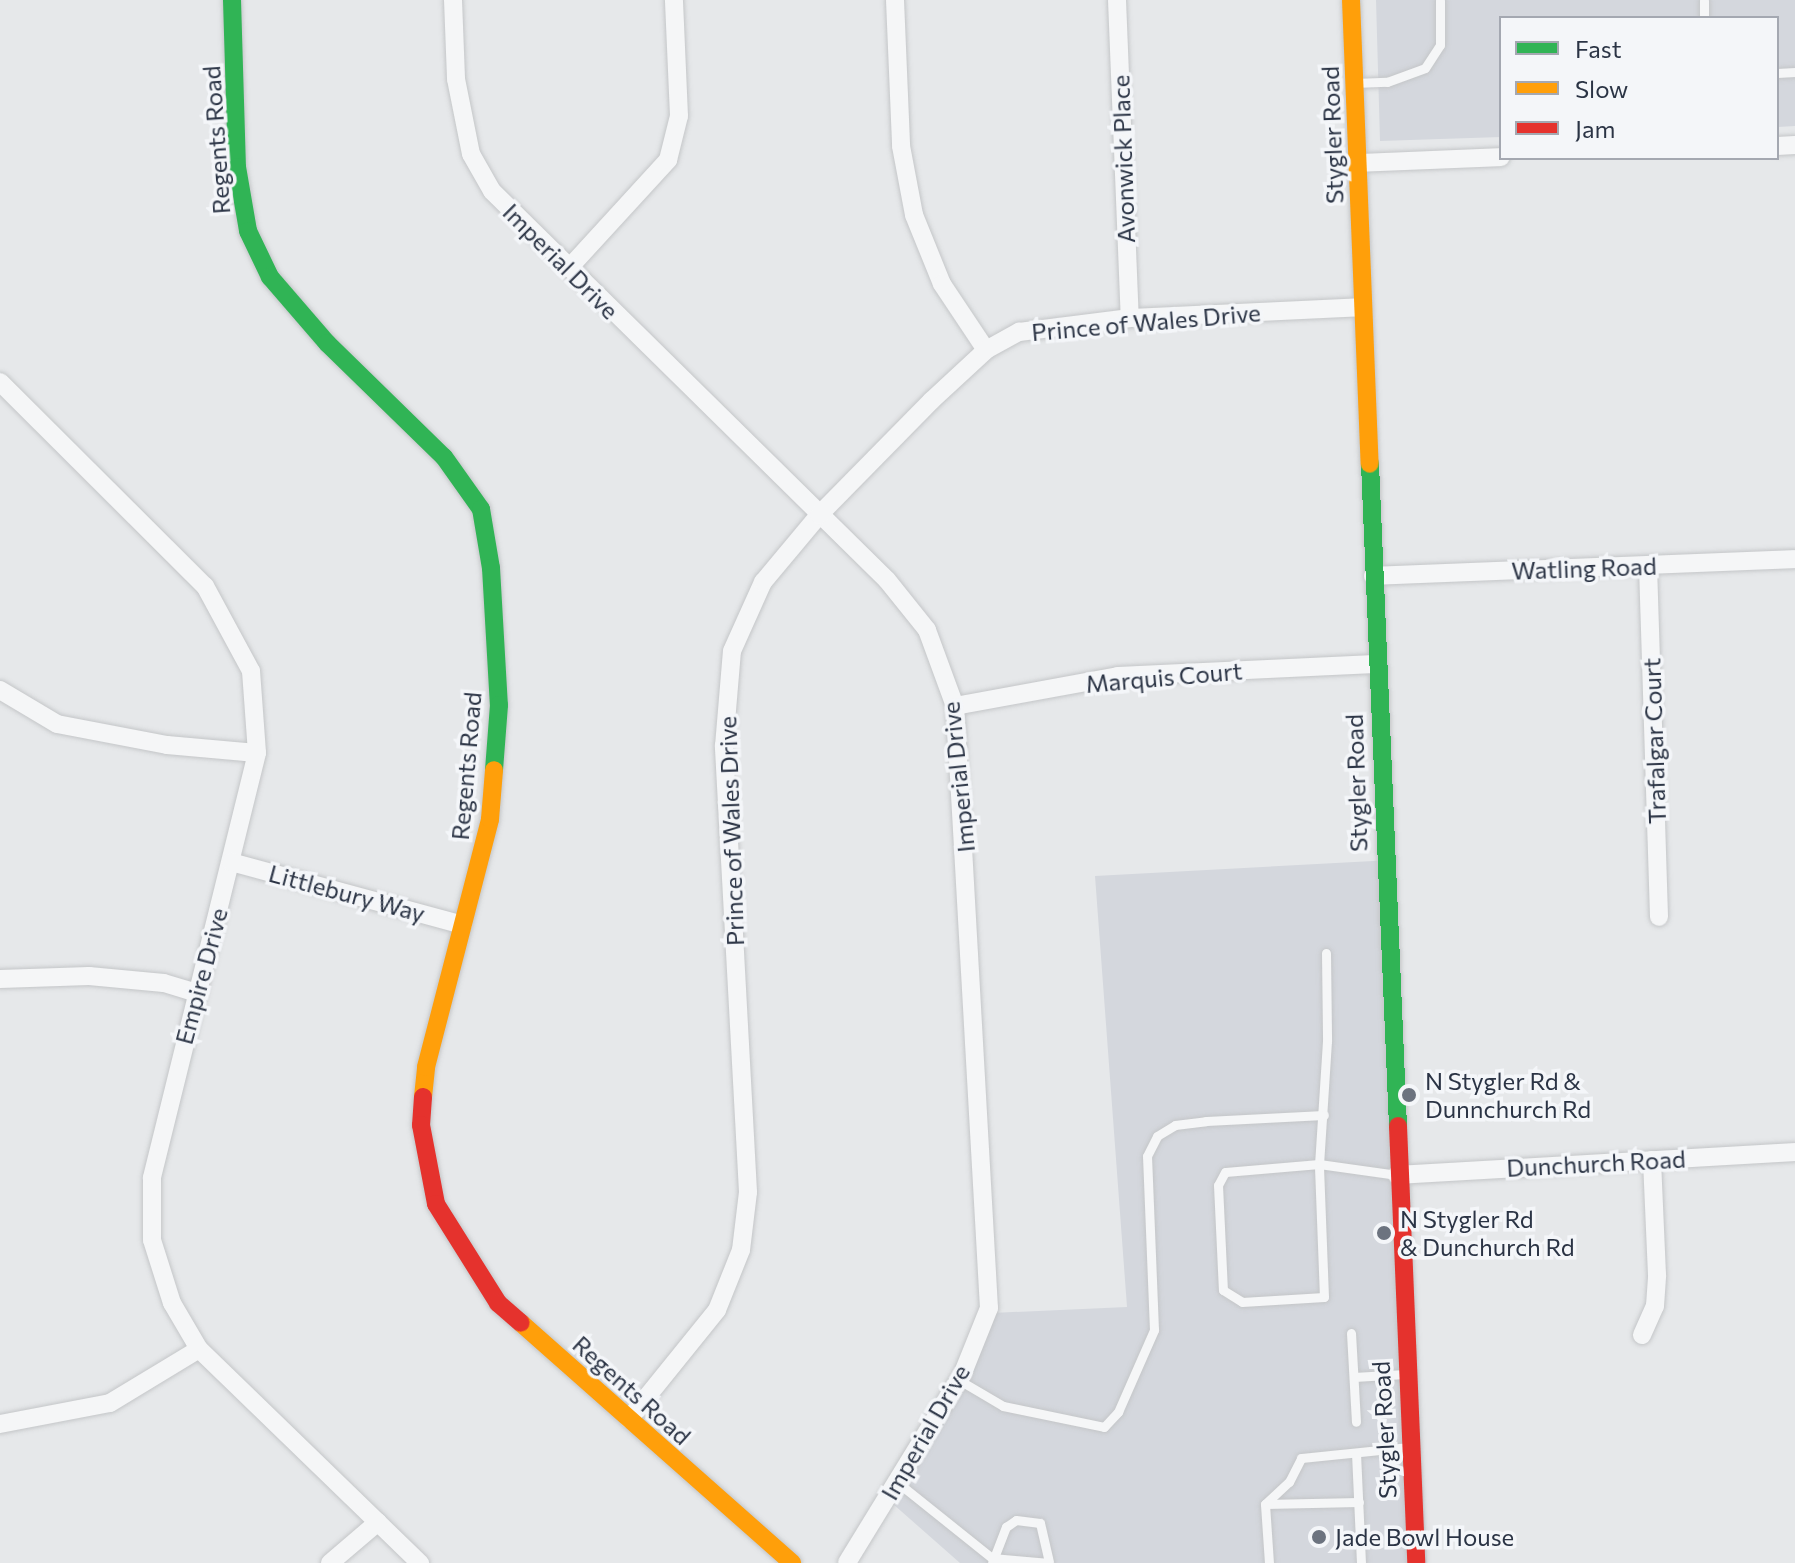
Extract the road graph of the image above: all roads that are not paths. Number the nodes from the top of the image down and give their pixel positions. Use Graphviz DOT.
graph roads {
  1 [pos="232,0"];
  2 [pos="453,0"];
  3 [pos="674,0"];
  4 [pos="895,0"];
  5 [pos="1117,0"];
  6 [pos="1351,0"];
  7 [pos="1440,0"];
  8 [pos="1354,83"];
  9 [pos="1499,157"];
  10 [pos="1358,163"];
  11 [pos="569,268"];
  12 [pos="1362,307"];
  13 [pos="1130,318"];
  14 [pos="986,350"];
  15 [pos="0,382"];
  16 [pos="819,515"];
  17 [pos="1795,559"];
  18 [pos="1648,566"];
  19 [pos="1373,576"];
  20 [pos="1375,664"];
  21 [pos="0,690"];
  22 [pos="955,706"];
  23 [pos="257,753"];
  24 [pos="231,862"];
  25 [pos="1659,917"];
  26 [pos="463,925"];
  27 [pos="1326,953"];
  28 [pos="0,979"];
  29 [pos="196,993"];
  30 [pos="1324,1115"];
  31 [pos="1795,1152"];
  32 [pos="1652,1160"];
  33 [pos="1319,1164"];
  34 [pos="1397,1175"];
  35 [pos="1351,1333"];
  36 [pos="1642,1335"];
  37 [pos="199,1349"];
  38 [pos="1405,1374"];
  39 [pos="1354,1377"];
  40 [pos="959,1380"];
  41 [pos="629,1419"];
  42 [pos="1356,1422"];
  43 [pos="0,1424"];
  44 [pos="1409,1447"];
  45 [pos="1356,1453"];
  46 [pos="897,1482"];
  47 [pos="1359,1502"];
  48 [pos="1265,1504"];
  49 [pos="378,1522"];
  50 [pos="992,1561"];
  51 [pos="1049,1562"];
  52 [pos="330,1563"];
  53 [pos="420,1563"];
  54 [pos="792,1563"];
  55 [pos="847,1563"];
  56 [pos="1269,1563"];
  57 [pos="1361,1563"];
  58 [pos="1416,1563"];
  1 -- 26 [label="street, Regents Road"];
  2 -- 11 [label="street, Imperial Drive"];
  3 -- 11 [label="street"];
  4 -- 14 [label="street"];
  5 -- 13 [label="street, Avonwick Place"];
  6 -- 8 [label="street, Stygler Road"];
  7 -- 8 [label="lane"];
  8 -- 10 [label="street, Stygler Road"];
  9 -- 10 [label="street"];
  10 -- 12 [label="street, Stygler Road"];
  11 -- 16 [label="street, Imperial Drive"];
  12 -- 13 [label="street, Prince of Wales Drive"];
  12 -- 19 [label="street, Stygler Road"];
  13 -- 14 [label="street, Prince of Wales Drive"];
  14 -- 16 [label="street, Prince of Wales Drive"];
  15 -- 23 [label="street, Empire Drive"];
  16 -- 22 [label="street, Imperial Drive"];
  16 -- 41 [label="street, Prince of Wales Drive"];
  17 -- 18 [label="street, Watling Road"];
  18 -- 19 [label="street, Watling Road"];
  18 -- 25 [label="street, Trafalgar Court"];
  19 -- 20 [label="street, Stygler Road"];
  20 -- 22 [label="street, Marquis Court"];
  20 -- 34 [label="street, Stygler Road"];
  21 -- 23 [label="street"];
  22 -- 40 [label="street, Imperial Drive"];
  23 -- 24 [label="street, Empire Drive"];
  24 -- 26 [label="street, Littlebury Way"];
  24 -- 29 [label="street, Empire Drive"];
  26 -- 41 [label="street, Regents Road"];
  27 -- 30 [label="lane"];
  28 -- 29 [label="street"];
  29 -- 37 [label="street, Empire Drive"];
  30 -- 33 [label="lane"];
  30 -- 40 [label="lane"];
  31 -- 32 [label="street, Dunchurch Road"];
  32 -- 34 [label="street, Dunchurch Road"];
  32 -- 36 [label="street"];
  33 -- 33 [label="lane"];
  33 -- 34 [label="lane"];
  34 -- 38 [label="street, Stygler Road"];
  35 -- 39 [label="lane"];
  37 -- 43 [label="street"];
  37 -- 49 [label="street, Empire Drive"];
  38 -- 39 [label="lane"];
  38 -- 44 [label="street, Stygler Road"];
  39 -- 42 [label="lane"];
  40 -- 46 [label="street, Imperial Drive"];
  41 -- 54 [label="street, Regents Road"];
  44 -- 45 [label="lane"];
  44 -- 58 [label="street, Stygler Road"];
  45 -- 47 [label="lane"];
  45 -- 48 [label="lane"];
  46 -- 50 [label="lane"];
  46 -- 55 [label="street, Imperial Drive"];
  47 -- 48 [label="lane"];
  47 -- 57 [label="lane"];
  48 -- 56 [label="lane"];
  49 -- 52 [label="street"];
  49 -- 53 [label="street, Empire Drive"];
  50 -- 51 [label="lane"];
  50 -- 51 [label="lane"];
}
